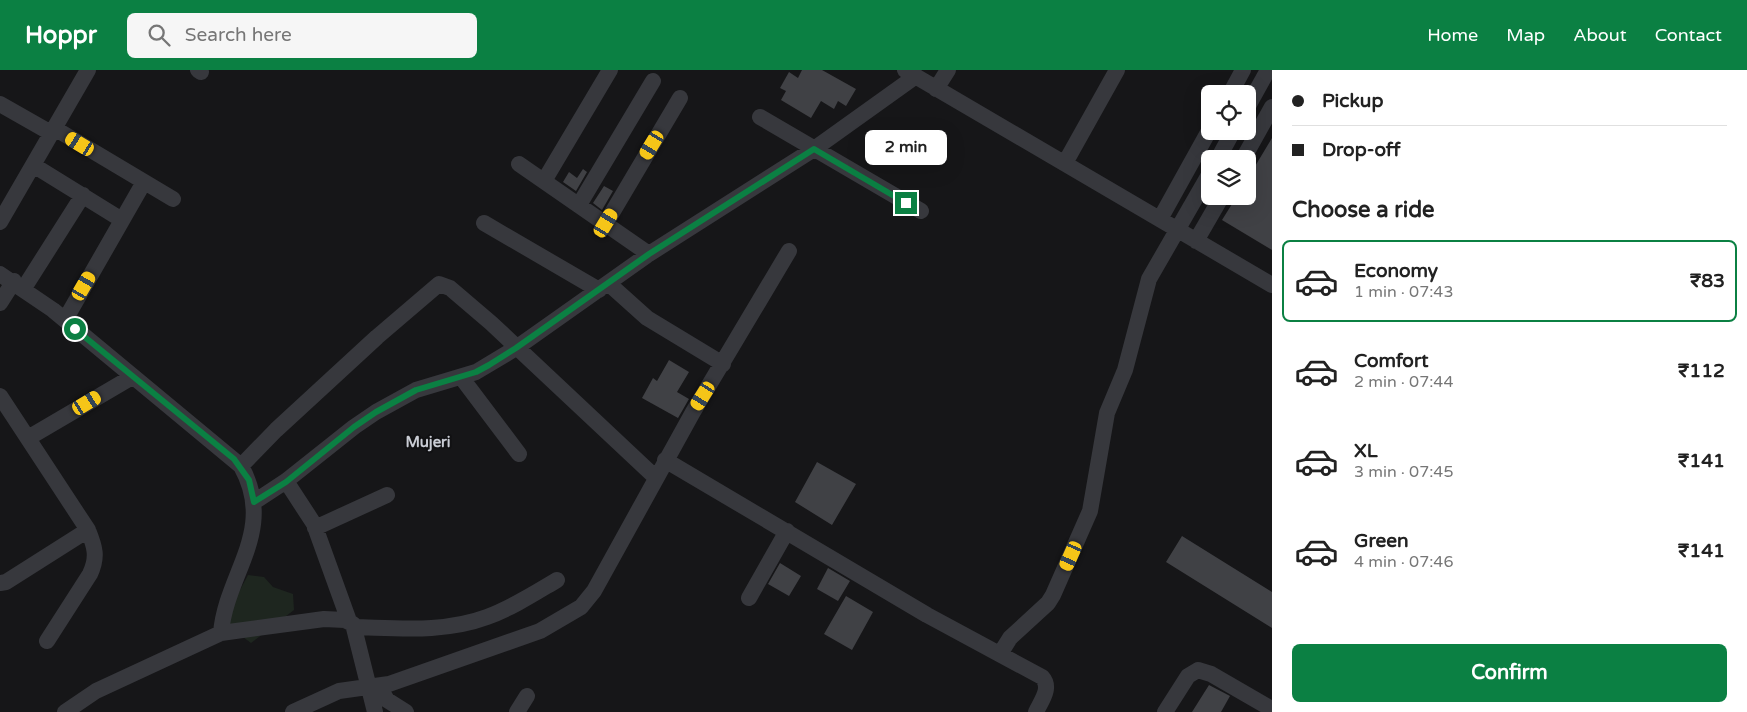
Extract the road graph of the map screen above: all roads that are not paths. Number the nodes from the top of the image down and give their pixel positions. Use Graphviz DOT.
graph roads {
  1 [pos="88,70"];
  2 [pos="610,70"];
  3 [pos="948,70"];
  4 [pos="1117,70"];
  5 [pos="1243,70"];
  6 [pos="1268,70"];
  7 [pos="911,73"];
  8 [pos="653,81"];
  9 [pos="1235,85"];
  10 [pos="936,89"];
  11 [pos="1256,92"];
  12 [pos="680,98"];
  13 [pos="0,104"];
  14 [pos="1272,107"];
  15 [pos="760,117"];
  16 [pos="53,131"];
  17 [pos="1204,140"];
  18 [pos="814,149"];
  19 [pos="1248,150"];
  20 [pos="1065,163"];
  21 [pos="519,164"];
  22 [pos="33,165"];
  23 [pos="544,181"];
  24 [pos="144,182"];
  25 [pos="1201,189"];
  26 [pos="82,195"];
  27 [pos="173,199"];
  28 [pos="579,205"];
  29 [pos="1217,205"];
  30 [pos="921,212"];
  31 [pos="1160,219"];
  32 [pos="122,220"];
  33 [pos="0,222"];
  34 [pos="484,223"];
  35 [pos="606,223"];
  36 [pos="1178,230"];
  37 [pos="1196,241"];
  38 [pos="790,251"];
  39 [pos="649,254"];
  40 [pos="13,281"];
  41 [pos="1272,285"];
  42 [pos="604,287"];
  43 [pos="0,303"];
  44 [pos="65,320"];
  45 [pos="516,348"];
  46 [pos="723,364"];
  47 [pos="132,377"];
  48 [pos="461,377"];
  49 [pos="0,396"];
  50 [pos="28,438"];
  51 [pos="519,454"];
  52 [pos="665,460"];
  53 [pos="241,466"];
  54 [pos="655,477"];
  55 [pos="286,482"];
  56 [pos="388,495"];
  57 [pos="254,502"];
  58 [pos="315,528"];
  59 [pos="88,530"];
  60 [pos="787,531"];
  61 [pos="557,580"];
  62 [pos="0,583"];
  63 [pos="749,598"];
  64 [pos="351,624"];
  65 [pos="221,633"];
  66 [pos="47,641"];
  67 [pos="1000,654"];
  68 [pos="374,688"];
  69 [pos="527,696"];
  70 [pos="1270,704"];
  71 [pos="65,712"];
  72 [pos="293,712"];
  73 [pos="374,712"];
  74 [pos="406,712"];
  75 [pos="518,712"];
  76 [pos="1036,712"];
  77 [pos="1165,712"];
  1 -- 16 [label="street"];
  2 -- 23 [label="street"];
  3 -- 10 [label="street"];
  4 -- 20 [label="street"];
  5 -- 9 [label="street"];
  6 -- 11 [label="street"];
  7 -- 10 [label="street"];
  7 -- 18 [label="street"];
  8 -- 28 [label="street"];
  10 -- 20 [label="street"];
  12 -- 35 [label="street"];
  13 -- 16 [label="street"];
  14 -- 19 [label="street"];
  15 -- 18 [label="street"];
  16 -- 22 [label="street"];
  16 -- 24 [label="street"];
  17 -- 31 [label="street"];
  18 -- 30 [label="street"];
  18 -- 39 [label="street"];
  20 -- 31 [label="street"];
  21 -- 23 [label="street"];
  22 -- 26 [label="street"];
  22 -- 33 [label="street"];
  23 -- 28 [label="street"];
  24 -- 27 [label="street"];
  24 -- 32 [label="street"];
  25 -- 36 [label="street"];
  26 -- 32 [label="street"];
  26 -- 40 [label="street"];
  28 -- 35 [label="street"];
  29 -- 37 [label="street"];
  31 -- 36 [label="street"];
  32 -- 44 [label="street"];
  34 -- 42 [label="street"];
  35 -- 39 [label="street"];
  36 -- 37 [label="street"];
  36 -- 67 [label="street"];
  37 -- 41 [label="street"];
  38 -- 46 [label="street"];
  39 -- 42 [label="street"];
  40 -- 43 [label="street"];
  40 -- 44 [label="street"];
  42 -- 45 [label="street"];
  42 -- 46 [label="street"];
  44 -- 47 [label="street"];
  45 -- 48 [label="street"];
  45 -- 53 [label="street"];
  45 -- 54 [label="street"];
  46 -- 52 [label="street"];
  47 -- 50 [label="street"];
  47 -- 53 [label="street"];
  48 -- 51 [label="street"];
  48 -- 55 [label="street"];
  49 -- 50 [label="street"];
  50 -- 59 [label="street"];
  52 -- 54 [label="street"];
  52 -- 60 [label="street"];
  53 -- 57 [label="street"];
  54 -- 68 [label="street"];
  55 -- 57 [label="street"];
  55 -- 58 [label="street"];
  56 -- 58 [label="street"];
  57 -- 65 [label="street"];
  58 -- 64 [label="street"];
  59 -- 62 [label="street"];
  59 -- 66 [label="street"];
  60 -- 63 [label="street"];
  60 -- 67 [label="street"];
  61 -- 64 [label="street"];
  64 -- 65 [label="street"];
  64 -- 68 [label="street"];
  65 -- 71 [label="street"];
  67 -- 76 [label="street"];
  68 -- 72 [label="street"];
  68 -- 73 [label="street"];
  68 -- 74 [label="street"];
  69 -- 75 [label="street"];
  70 -- 77 [label="street"];
}
